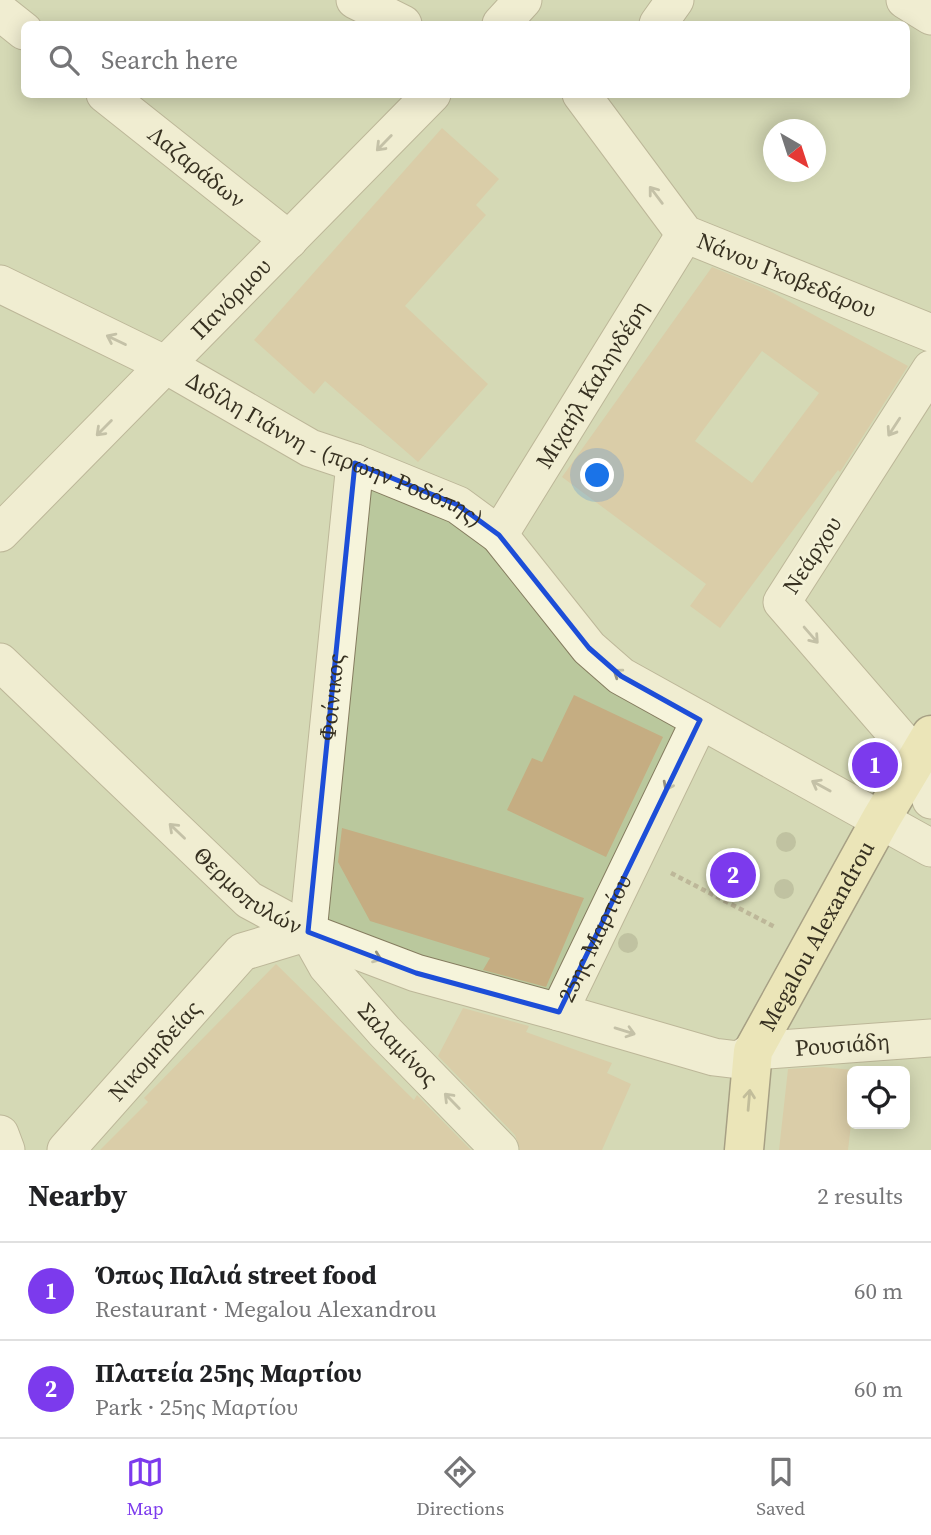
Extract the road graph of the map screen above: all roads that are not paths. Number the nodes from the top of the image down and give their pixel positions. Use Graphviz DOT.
graph roads {
  1 [pos="355,0"];
  2 [pos="675,0"];
  3 [pos="905,0"];
  4 [pos="0,12"];
  5 [pos="931,16"];
  6 [pos="397,21"];
  7 [pos="660,21"];
  8 [pos="21,29"];
  9 [pos="110,98"];
  10 [pos="428,98"];
  11 [pos="595,101"];
  12 [pos="685,234"];
  13 [pos="289,240"];
  14 [pos="0,284"];
  15 [pos="931,333"];
  16 [pos="166,365"];
  17 [pos="931,369"];
  18 [pos="355,463"];
  19 [pos="0,533"];
  20 [pos="499,535"];
  21 [pos="0,662"];
  22 [pos="700,720"];
  23 [pos="924,746"];
  24 [pos="931,800"];
  25 [pos="881,819"];
  26 [pos="931,848"];
  27 [pos="249,900"];
  28 [pos="308,932"];
  29 [pos="242,952"];
  30 [pos="559,1012"];
  31 [pos="931,1038"];
  32 [pos="753,1051"];
  33 [pos="0,1134"];
  34 [pos="6,1150"];
  35 [pos="66,1150"];
  36 [pos="500,1150"];
  37 [pos="744,1150"];
  1 -- 6 [label="street"];
  2 -- 7 [label="street"];
  3 -- 5 [label="street"];
  4 -- 8 [label="street"];
  9 -- 13 [label="street, Λαζαράδων"];
  10 -- 13 [label="street, Πανόρμου, one-way"];
  12 -- 11 [label="street, Νάνου Γκοβεδάρου, one-way"];
  12 -- 15 [label="street, Νάνου Γκοβεδάρου"];
  12 -- 20 [label="street, Μιχαήλ Καληνδέρη"];
  13 -- 16 [label="street, Πανόρμου"];
  16 -- 14 [label="street, Διδίλη Γιάννη - (πρώην Ροδόπης), one-way"];
  16 -- 18 [label="street, Διδίλη Γιάννη - (πρώην Ροδόπης)"];
  16 -- 19 [label="street, Πανόρμου, one-way"];
  17 -- 23 [label="street, Νεάρχου, one-way"];
  18 -- 20 [label="street, Διδίλη Γιάννη - (πρώην Ροδόπης)"];
  18 -- 28 [label="street, Φοίνικος"];
  22 -- 20 [label="street, Διδίλη Γιάννη - (πρώην Ροδόπης), one-way"];
  27 -- 21 [label="street, Θερμοπυλών, one-way"];
  25 -- 22 [label="street, Διδίλη Γιάννη - (πρώην Ροδόπης), one-way"];
  22 -- 30 [label="street, 25ης Μαρτίου, one-way"];
  23 -- 24 [label="street"];
  23 -- 25 [label="main road, Megalou Alexandrou"];
  25 -- 26 [label="street, Διδίλη Γιάννη - (πρώην Ροδόπης)"];
  25 -- 32 [label="main road, Megalou Alexandrou"];
  27 -- 28 [label="street, Θερμοπυλών"];
  27 -- 29 [label="street, Νικομηδείας"];
  28 -- 29 [label="street"];
  28 -- 30 [label="street, Θερμοπυλών, one-way"];
  36 -- 28 [label="street, Σαλαμίνος, one-way"];
  29 -- 35 [label="street, Νικομηδείας"];
  30 -- 32 [label="street, 25ης Μαρτίου, one-way"];
  31 -- 32 [label="street, Ρουσιάδη"];
  37 -- 32 [label="main road, Megalou Alexandrou, one-way"];
  33 -- 34 [label="street"];
}
